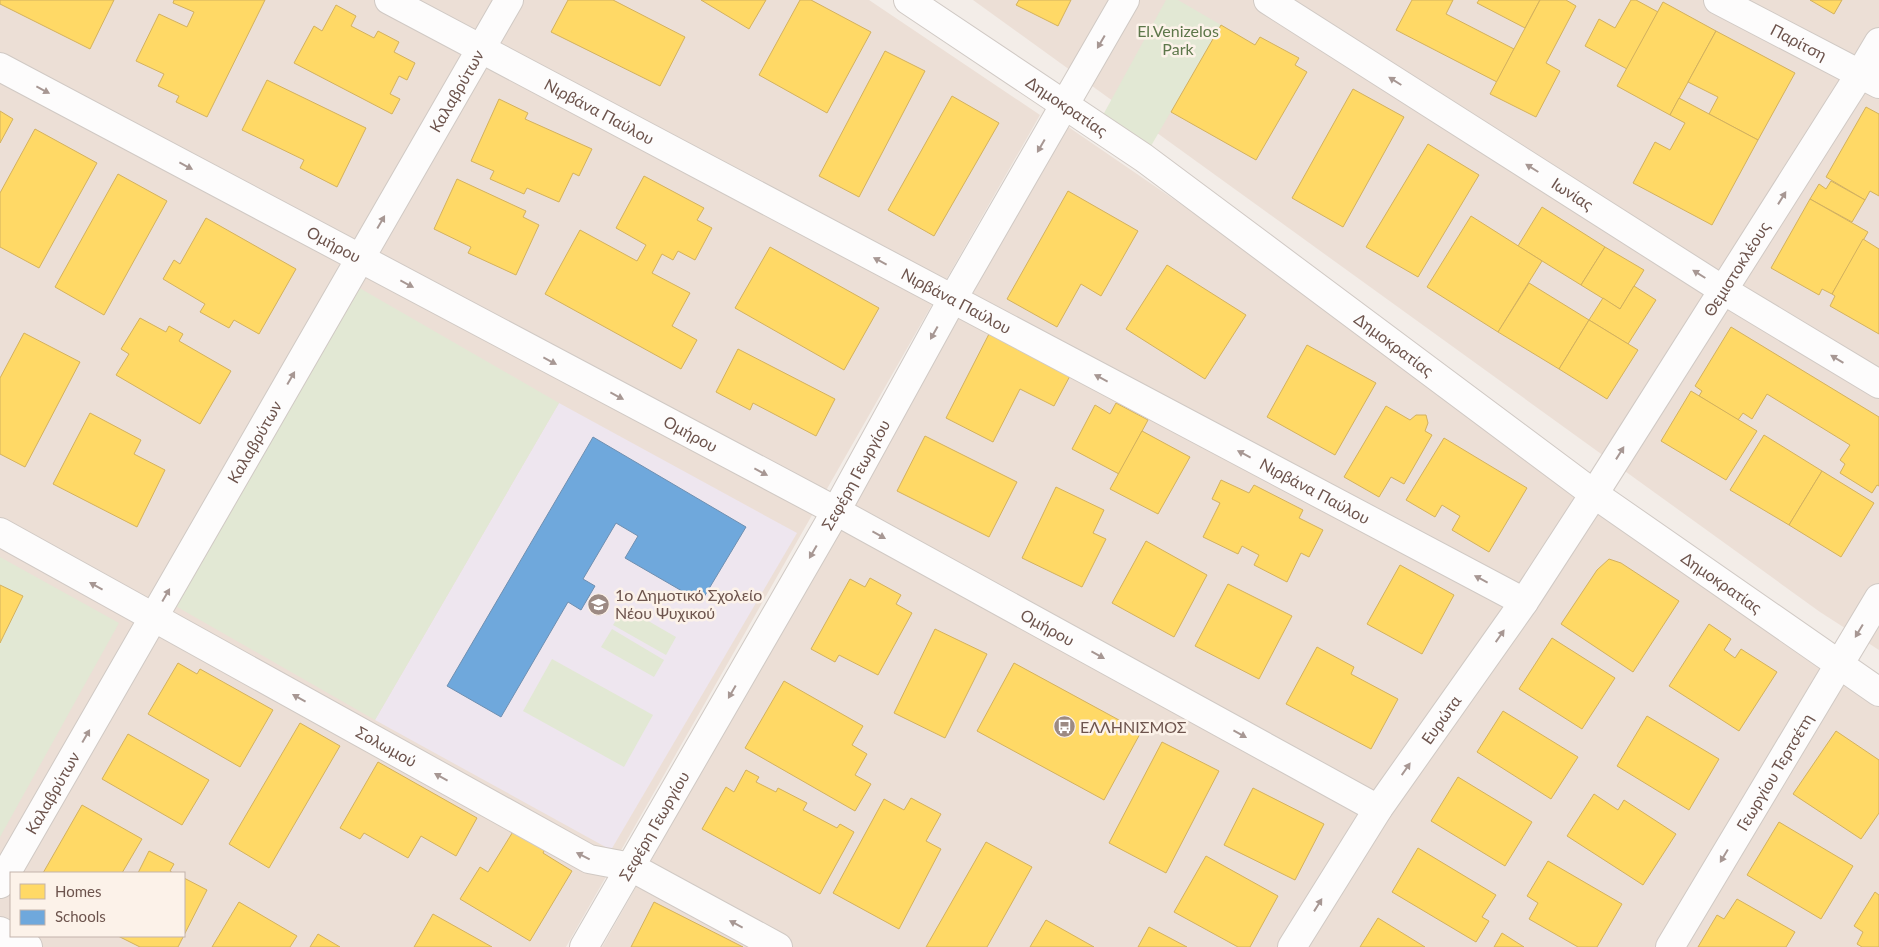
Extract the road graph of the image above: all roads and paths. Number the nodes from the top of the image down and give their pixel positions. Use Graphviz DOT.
graph roads {
  1 [pos="389,0"];
  2 [pos="509,0"];
  3 [pos="908,0"];
  4 [pos="1125,0"];
  5 [pos="1268,0"];
  6 [pos="1718,0"];
  7 [pos="1879,42"];
  8 [pos="481,49"];
  9 [pos="0,67"];
  10 [pos="1870,79"];
  11 [pos="1065,104"];
  12 [pos="360,259"];
  13 [pos="1724,290"];
  14 [pos="952,300"];
  15 [pos="1879,384"];
  16 [pos="1594,494"];
  17 [pos="836,511"];
  18 [pos="0,532"];
  19 [pos="1879,598"];
  20 [pos="1524,602"];
  21 [pos="154,618"];
  22 [pos="1839,664"];
  23 [pos="1879,692"];
  24 [pos="1378,809"];
  25 [pos="630,867"];
  26 [pos="0,884"];
  27 [pos="10,937"];
  28 [pos="28,947"];
  29 [pos="584,947"];
  30 [pos="778,947"];
  31 [pos="1292,947"];
  32 [pos="1670,947"];
  1 -- 8 [label="street, Νιρβάνα Παύλου"];
  2 -- 8 [label="street, Καλαβρύτων"];
  3 -- 11 [label="street, Δημοκρατίας"];
  4 -- 11 [label="street, Σεφέρη Γεωργίου, one-way"];
  13 -- 5 [label="street, Ιωνίας, one-way"];
  6 -- 10 [label="street, Παρίτση"];
  7 -- 10 [label="street, Θεμιστοκλέους"];
  12 -- 8 [label="street, Καλαβρύτων, one-way"];
  14 -- 8 [label="street, Νιρβάνα Παύλου, one-way"];
  9 -- 12 [label="street, Ομήρου, one-way"];
  13 -- 10 [label="street, Θεμιστοκλέους, one-way"];
  11 -- 14 [label="street, Σεφέρη Γεωργίου, one-way"];
  11 -- 16 [label="street, Δημοκρατίας"];
  12 -- 17 [label="street, Ομήρου, one-way"];
  21 -- 12 [label="street, Καλαβρύτων, one-way"];
  15 -- 13 [label="street, Ιωνίας, one-way"];
  16 -- 13 [label="street, Θεμιστοκλέους, one-way"];
  14 -- 17 [label="street, Σεφέρη Γεωργίου, one-way"];
  20 -- 14 [label="street, Νιρβάνα Παύλου, one-way"];
  16 -- 20 [label="street, Ευρώτα"];
  16 -- 22 [label="street, Δημοκρατίας"];
  17 -- 24 [label="street, Ομήρου, one-way"];
  17 -- 25 [label="street, Σεφέρη Γεωργίου, one-way"];
  21 -- 18 [label="street, Σολωμού, one-way"];
  19 -- 22 [label="street, Γεωργίου Τερτσέτη, one-way"];
  24 -- 20 [label="street, Ευρώτα, one-way"];
  25 -- 21 [label="street, Σολωμού, one-way"];
  26 -- 21 [label="street, Καλαβρύτων, one-way"];
  22 -- 23 [label="street, Δημοκρατίας"];
  22 -- 32 [label="street, Γεωργίου Τερτσέτη, one-way"];
  31 -- 24 [label="street, Ευρώτα, one-way"];
  25 -- 29 [label="street, Σεφέρη Γεωργίου"];
  30 -- 25 [label="street, Σολωμού, one-way"];
  27 -- 28 [label="street"];
}
